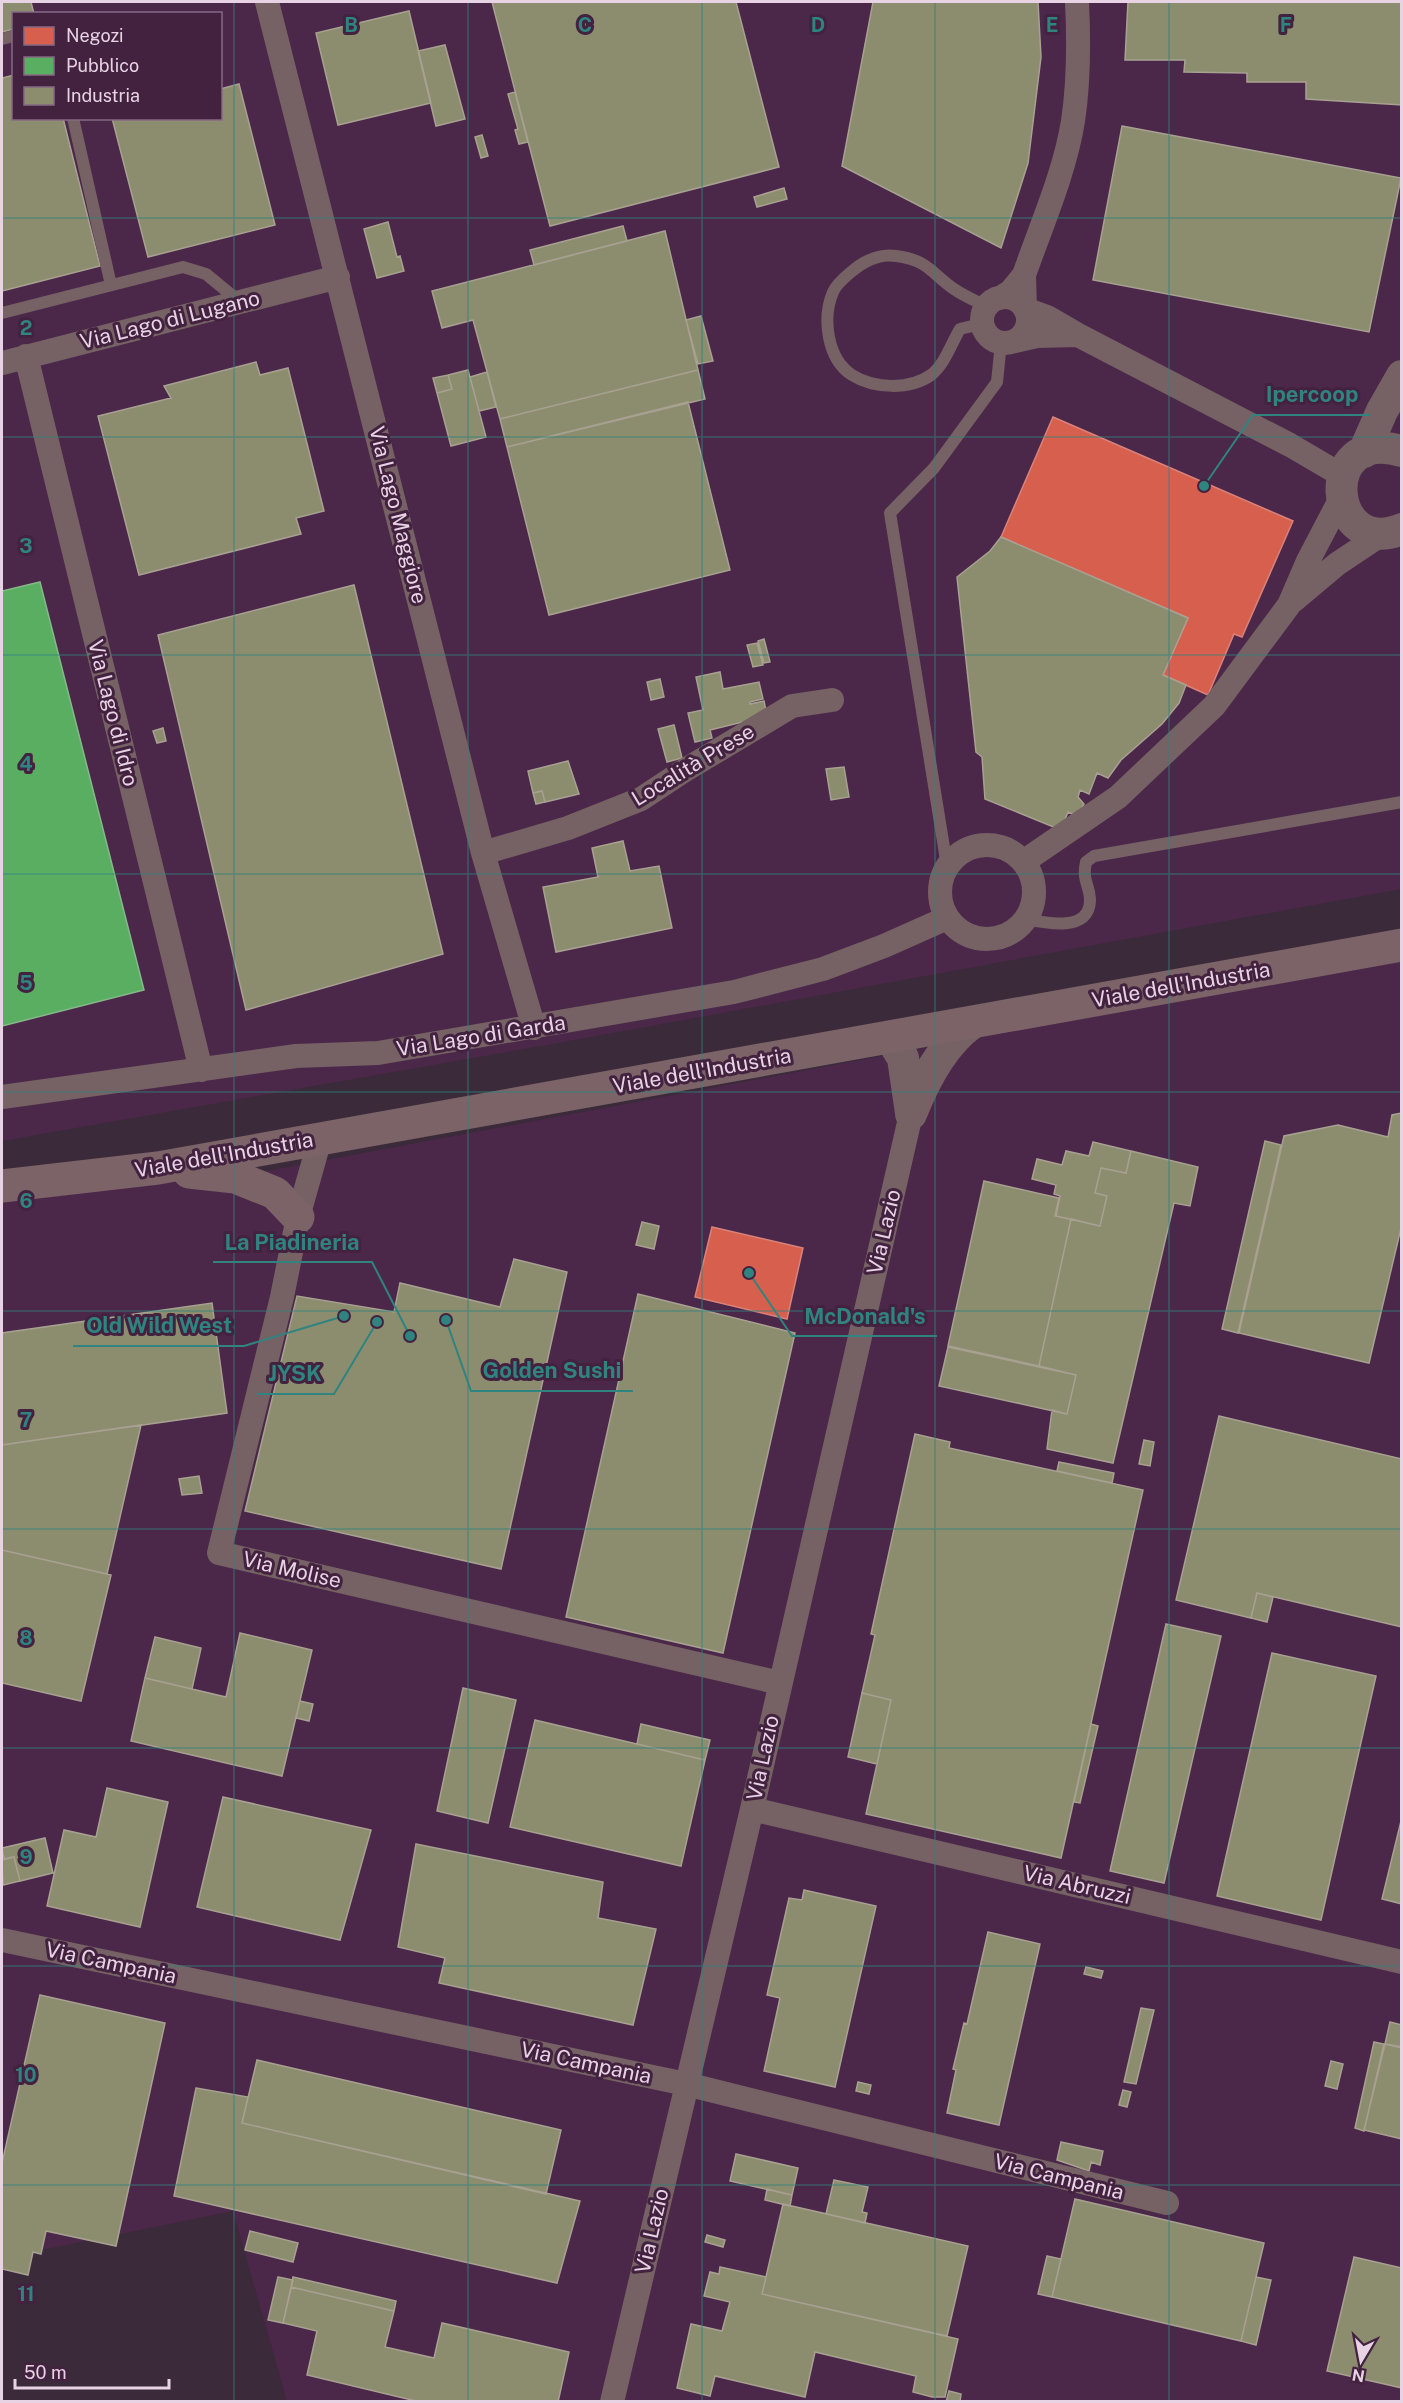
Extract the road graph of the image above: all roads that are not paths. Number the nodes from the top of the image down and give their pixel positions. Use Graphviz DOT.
graph roads {
  1 [pos="267,2"];
  2 [pos="1077,2"];
  3 [pos="72,120"];
  4 [pos="1024,275"];
  5 [pos="338,277"];
  6 [pos="111,285"];
  7 [pos="240,302"];
  8 [pos="1025,309"];
  9 [pos="2,313"];
  10 [pos="997,323"];
  11 [pos="1078,335"];
  12 [pos="26,356"];
  13 [pos="2,363"];
  14 [pos="1401,376"];
  15 [pos="1401,451"];
  16 [pos="1364,452"];
  17 [pos="1342,487"];
  18 [pos="1392,531"];
  19 [pos="1289,605"];
  20 [pos="832,700"];
  21 [pos="1401,802"];
  22 [pos="483,853"];
  23 [pos="1023,862"];
  24 [pos="947,866"];
  25 [pos="947,918"];
  26 [pos="1026,919"];
  27 [pos="1401,945"];
  28 [pos="971,1024"];
  29 [pos="534,1028"];
  30 [pos="891,1036"];
  31 [pos="201,1070"];
  32 [pos="2,1097"];
  33 [pos="911,1114"];
  34 [pos="320,1139"];
  35 [pos="158,1168"];
  36 [pos="2,1186"];
  37 [pos="298,1217"];
  38 [pos="780,1683"];
  39 [pos="752,1809"];
  40 [pos="2,1940"];
  41 [pos="1401,1962"];
  42 [pos="686,2084"];
  43 [pos="1167,2203"];
  44 [pos="612,2402"];
  1 -- 5 [label="street, Via Lago Maggiore"];
  2 -- 4 [label="street"];
  3 -- 6 [label="lane"];
  4 -- 8 [label="street"];
  4 -- 10 [label="street"];
  5 -- 7 [label="street, Via Lago di Lugano"];
  5 -- 22 [label="street, Via Lago Maggiore"];
  6 -- 7 [label="lane"];
  6 -- 9 [label="lane"];
  7 -- 12 [label="street, Via Lago di Lugano"];
  8 -- 10 [label="street"];
  8 -- 10 [label="street"];
  8 -- 11 [label="street"];
  10 -- 10 [label="lane"];
  10 -- 11 [label="street"];
  10 -- 24 [label="lane"];
  11 -- 17 [label="street"];
  12 -- 13 [label="street, Via Lago di Lugano"];
  12 -- 31 [label="street, Via Lago di Idro"];
  14 -- 16 [label="street"];
  15 -- 16 [label="street"];
  16 -- 17 [label="street"];
  17 -- 18 [label="street"];
  17 -- 19 [label="street"];
  18 -- 19 [label="street"];
  19 -- 23 [label="street"];
  20 -- 22 [label="street, Località Prese"];
  21 -- 26 [label="lane"];
  22 -- 29 [label="street, Via Lago Maggiore"];
  23 -- 24 [label="street"];
  23 -- 26 [label="street"];
  24 -- 25 [label="street"];
  25 -- 26 [label="street"];
  25 -- 29 [label="street, Via Lago di Garda"];
  27 -- 28 [label="main road, Viale dell'Industria"];
  28 -- 30 [label="main road, Viale dell'Industria"];
  28 -- 33 [label="street"];
  29 -- 31 [label="street, Via Lago di Garda"];
  30 -- 33 [label="street"];
  30 -- 34 [label="main road, Viale dell'Industria"];
  31 -- 32 [label="street, Via Lago di Garda"];
  33 -- 38 [label="street, Via Lazio"];
  34 -- 35 [label="main road, Viale dell'Industria"];
  34 -- 37 [label="street, Via Molise"];
  35 -- 36 [label="main road, Viale dell'Industria"];
  35 -- 37 [label="main road"];
  37 -- 38 [label="street, Via Molise"];
  38 -- 39 [label="street, Via Lazio"];
  39 -- 41 [label="street, Via Abruzzi"];
  39 -- 42 [label="street, Via Lazio"];
  40 -- 42 [label="street, Via Campania"];
  42 -- 43 [label="street, Via Campania"];
  42 -- 44 [label="street, Via Lazio"];
}
